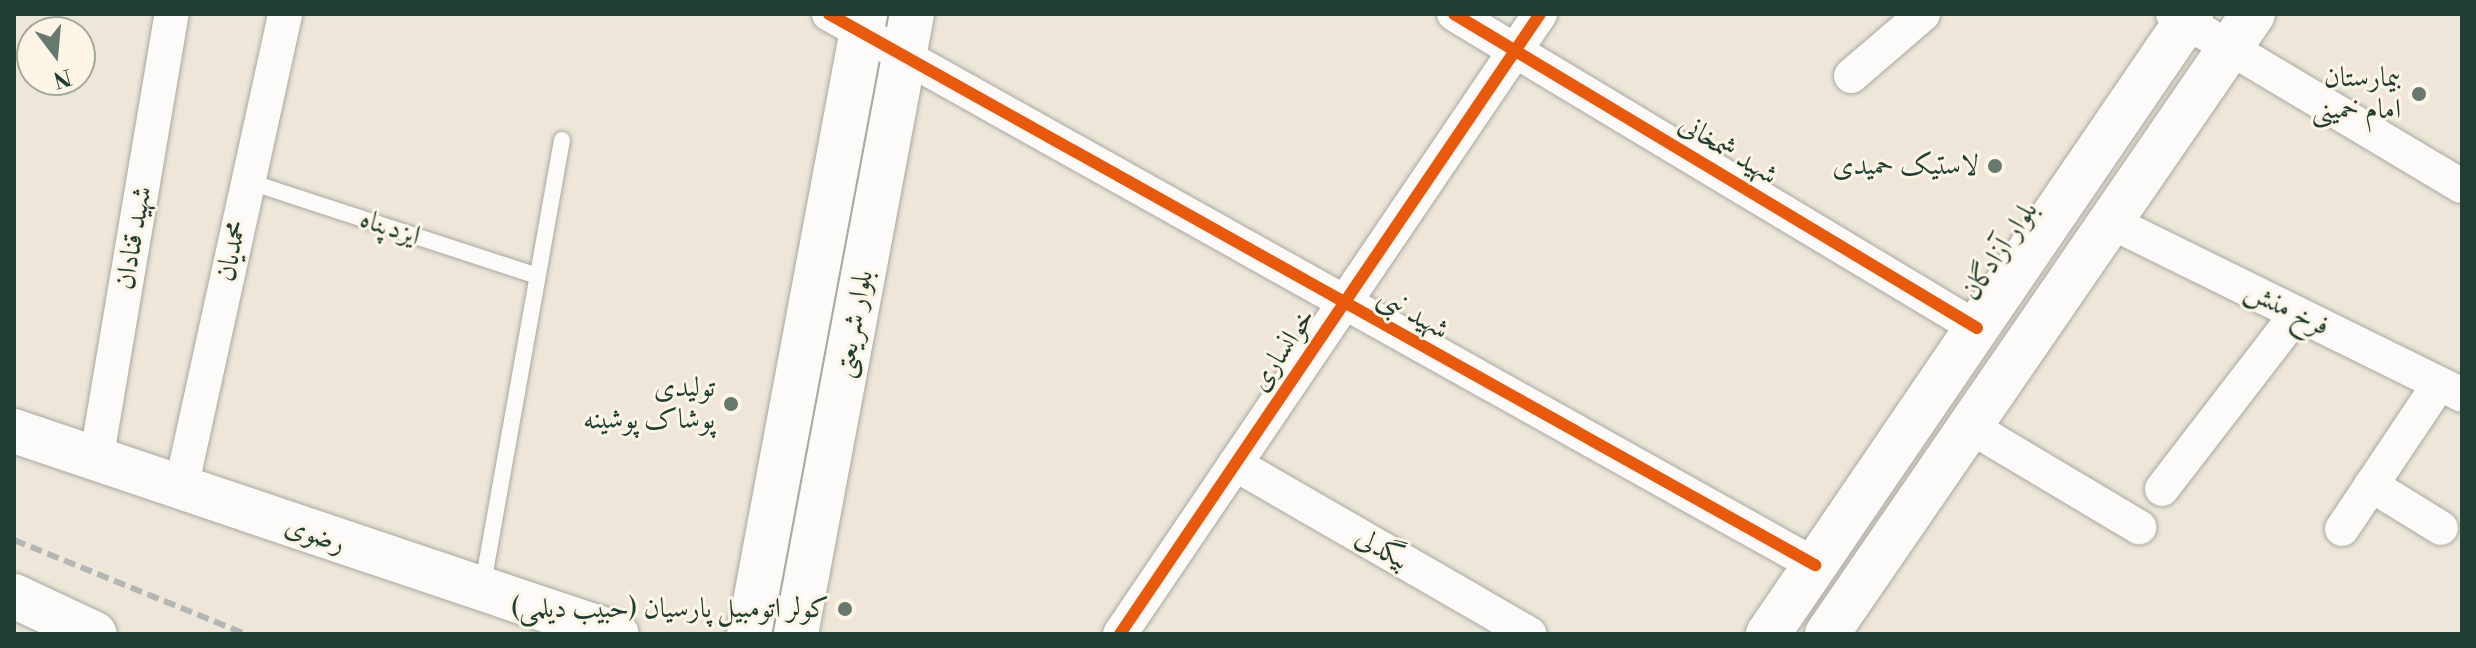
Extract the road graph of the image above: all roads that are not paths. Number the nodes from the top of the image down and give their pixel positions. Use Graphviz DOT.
graph roads {
  1 [pos="172,14"];
  2 [pos="285,14"];
  3 [pos="912,14"];
  4 [pos="1454,14"];
  5 [pos="1540,14"];
  6 [pos="1923,14"];
  7 [pos="2253,14"];
  8 [pos="2183,17"];
  9 [pos="852,20"];
  10 [pos="1515,50"];
  11 [pos="2229,50"];
  12 [pos="904,58"];
  13 [pos="1851,76"];
  14 [pos="562,140"];
  15 [pos="247,181"];
  16 [pos="2462,186"];
  17 [pos="2111,222"];
  18 [pos="534,275"];
  19 [pos="1344,303"];
  20 [pos="2297,314"];
  21 [pos="1977,328"];
  22 [pos="2450,389"];
  23 [pos="1971,427"];
  24 [pos="14,431"];
  25 [pos="96,461"];
  26 [pos="1235,464"];
  27 [pos="2371,485"];
  28 [pos="181,488"];
  29 [pos="2162,489"];
  30 [pos="2139,527"];
  31 [pos="2441,528"];
  32 [pos="2342,529"];
  33 [pos="1815,565"];
  34 [pos="482,594"];
  35 [pos="14,596"];
  36 [pos="1864,614"];
  37 [pos="95,634"];
  38 [pos="617,634"];
  39 [pos="749,634"];
  40 [pos="796,634"];
  41 [pos="1120,634"];
  42 [pos="1529,634"];
  43 [pos="1768,634"];
  44 [pos="1827,634"];
  1 -- 25 [label="street, شهید قنادان"];
  2 -- 15 [label="street, محمدیان"];
  3 -- 12 [label="main road, بلوار شریعتی"];
  4 -- 10 [label="street, شهید شمخانی"];
  5 -- 10 [label="street, خوانساری"];
  6 -- 13 [label="street"];
  7 -- 11 [label="main road"];
  8 -- 11 [label="street"];
  8 -- 21 [label="main road, بلوار آزادگان"];
  9 -- 12 [label="street, شهید نبی"];
  9 -- 39 [label="main road, بلوار شریعتی"];
  10 -- 19 [label="street, خوانساری"];
  10 -- 21 [label="street, شهید شمخانی"];
  11 -- 16 [label="street"];
  11 -- 17 [label="main road"];
  12 -- 19 [label="street, شهید نبی"];
  12 -- 40 [label="main road, بلوار شریعتی"];
  14 -- 18 [label="lane"];
  15 -- 18 [label="lane, ایزدپناه"];
  15 -- 28 [label="street, محمدیان"];
  17 -- 20 [label="street, فرخ منش"];
  17 -- 23 [label="main road"];
  18 -- 34 [label="lane"];
  19 -- 26 [label="street, خوانساری"];
  19 -- 33 [label="street, شهید نبی"];
  20 -- 22 [label="street, فرخ منش"];
  20 -- 29 [label="street"];
  21 -- 33 [label="main road, بلوار آزادگان"];
  22 -- 27 [label="street"];
  23 -- 30 [label="street"];
  23 -- 36 [label="main road"];
  24 -- 25 [label="main road, رضوی"];
  25 -- 28 [label="main road, رضوی"];
  26 -- 41 [label="street, خوانساری"];
  26 -- 42 [label="street, بیگدلی"];
  27 -- 31 [label="street"];
  27 -- 32 [label="street"];
  28 -- 34 [label="main road, رضوی"];
  33 -- 43 [label="main road, بلوار آزادگان"];
  34 -- 38 [label="main road, رضوی"];
  35 -- 37 [label="main road"];
  36 -- 44 [label="main road"];
}
